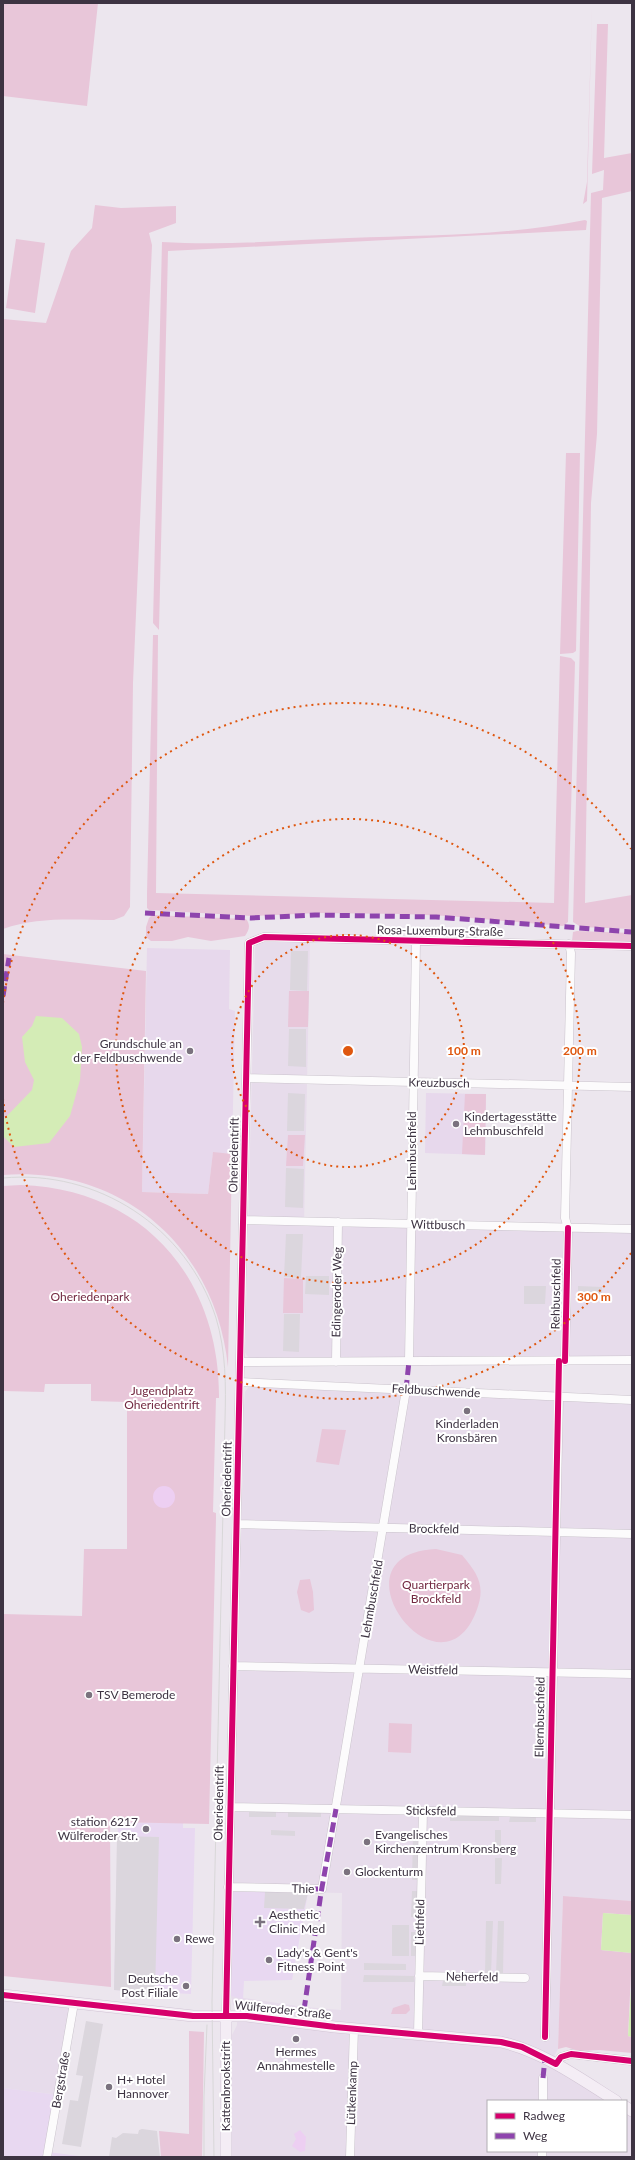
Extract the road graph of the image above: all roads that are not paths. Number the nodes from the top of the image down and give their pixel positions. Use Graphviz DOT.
graph roads {
  1 [pos="416,942"];
  2 [pos="249,943"];
  3 [pos="569,944"];
  4 [pos="632,946"];
  5 [pos="247,1078"];
  6 [pos="413,1083"];
  7 [pos="568,1085"];
  8 [pos="632,1087"];
  9 [pos="243,1220"];
  10 [pos="338,1222"];
  11 [pos="412,1224"];
  12 [pos="568,1228"];
  13 [pos="632,1229"];
  14 [pos="632,1360"];
  15 [pos="409,1361"];
  16 [pos="565,1361"];
  17 [pos="240,1362"];
  18 [pos="336,1362"];
  19 [pos="240,1382"];
  20 [pos="406,1390"];
  21 [pos="559,1397"];
  22 [pos="632,1400"];
  23 [pos="237,1524"];
  24 [pos="384,1527"];
  25 [pos="556,1532"];
  26 [pos="632,1534"];
  27 [pos="233,1666"];
  28 [pos="360,1668"];
  29 [pos="552,1673"];
  30 [pos="632,1674"];
  31 [pos="230,1807"];
  32 [pos="336,1809"];
  33 [pos="423,1811"];
  34 [pos="549,1814"];
  35 [pos="632,1815"];
  36 [pos="228,1887"];
  37 [pos="419,1976"];
  38 [pos="525,1978"];
  39 [pos="3,1995"];
  40 [pos="74,2003"];
  41 [pos="226,2016"];
  42 [pos="354,2028"];
  43 [pos="418,2034"];
  44 [pos="544,2037"];
  45 [pos="632,2061"];
  46 [pos="556,2064"];
  47 [pos="543,2078"];
  48 [pos="543,2100"];
  49 [pos="614,2100"];
  50 [pos="47,2157"];
  51 [pos="226,2157"];
  52 [pos="350,2157"];
  1 -- 2 [label="street, Rosa-Luxemburg-Straße"];
  1 -- 3 [label="street, Rosa-Luxemburg-Straße"];
  1 -- 6 [label="street, Lehmbuschfeld"];
  2 -- 5 [label="street, Oheriedentrift"];
  3 -- 4 [label="street, Rosa-Luxemburg-Straße"];
  3 -- 7 [label="street, Rehbuschfeld"];
  5 -- 6 [label="street, Kreuzbusch"];
  5 -- 9 [label="street, Oheriedentrift"];
  6 -- 7 [label="street, Kreuzbusch"];
  6 -- 11 [label="street, Lehmbuschfeld"];
  7 -- 8 [label="street, Kreuzbusch"];
  7 -- 12 [label="street, Rehbuschfeld"];
  9 -- 10 [label="street, Wittbusch"];
  9 -- 17 [label="street, Oheriedentrift"];
  10 -- 11 [label="street, Wittbusch"];
  10 -- 18 [label="street, Edingeroder Weg"];
  11 -- 12 [label="street, Wittbusch"];
  11 -- 15 [label="street, Lehmbuschfeld"];
  12 -- 13 [label="street, Wittbusch"];
  12 -- 16 [label="street, Rehbuschfeld"];
  14 -- 16 [label="street"];
  15 -- 16 [label="street"];
  15 -- 18 [label="street"];
  17 -- 18 [label="street"];
  17 -- 19 [label="street, Oheriedentrift"];
  19 -- 20 [label="street, Feldbuschwende"];
  19 -- 23 [label="street, Oheriedentrift"];
  20 -- 21 [label="street, Feldbuschwende"];
  20 -- 24 [label="street, Lehmbuschfeld"];
  21 -- 22 [label="street, Feldbuschwende"];
  21 -- 25 [label="street, Ellernbuschfeld"];
  23 -- 24 [label="street, Brockfeld"];
  23 -- 27 [label="street, Oheriedentrift"];
  24 -- 25 [label="street, Brockfeld"];
  24 -- 28 [label="street, Lehmbuschfeld"];
  25 -- 26 [label="street, Brockfeld"];
  25 -- 29 [label="street, Ellernbuschfeld"];
  27 -- 28 [label="street, Weistfeld"];
  27 -- 31 [label="street, Oheriedentrift"];
  28 -- 29 [label="street, Weistfeld"];
  28 -- 32 [label="street, Lehmbuschfeld"];
  29 -- 30 [label="street, Weistfeld"];
  29 -- 34 [label="street, Ellernbuschfeld"];
  31 -- 32 [label="street, Sticksfeld"];
  31 -- 36 [label="street, Oheriedentrift"];
  32 -- 33 [label="street, Sticksfeld"];
  32 -- 36 [label="street, Thie"];
  33 -- 34 [label="street, Sticksfeld"];
  33 -- 37 [label="street, Liethfeld"];
  34 -- 35 [label="street, Sticksfeld"];
  34 -- 44 [label="street, Ellernbuschfeld"];
  36 -- 41 [label="street, Oheriedentrift"];
  37 -- 38 [label="street, Neherfeld"];
  37 -- 43 [label="street, Liethfeld"];
  39 -- 40 [label="main road, Wülferoder Straße"];
  40 -- 41 [label="main road, Wülferoder Straße"];
  40 -- 50 [label="street, Bergstraße"];
  41 -- 42 [label="main road, Wülferoder Straße"];
  41 -- 51 [label="main road, Kattenbrookstrift"];
  42 -- 43 [label="main road, Wülferoder Straße"];
  42 -- 52 [label="street, Lütkenkamp"];
  43 -- 46 [label="main road, Wülferoder Straße"];
  45 -- 46 [label="street"];
  46 -- 49 [label="main road, Wülferoder Straße"];
  47 -- 48 [label="street"];
}
